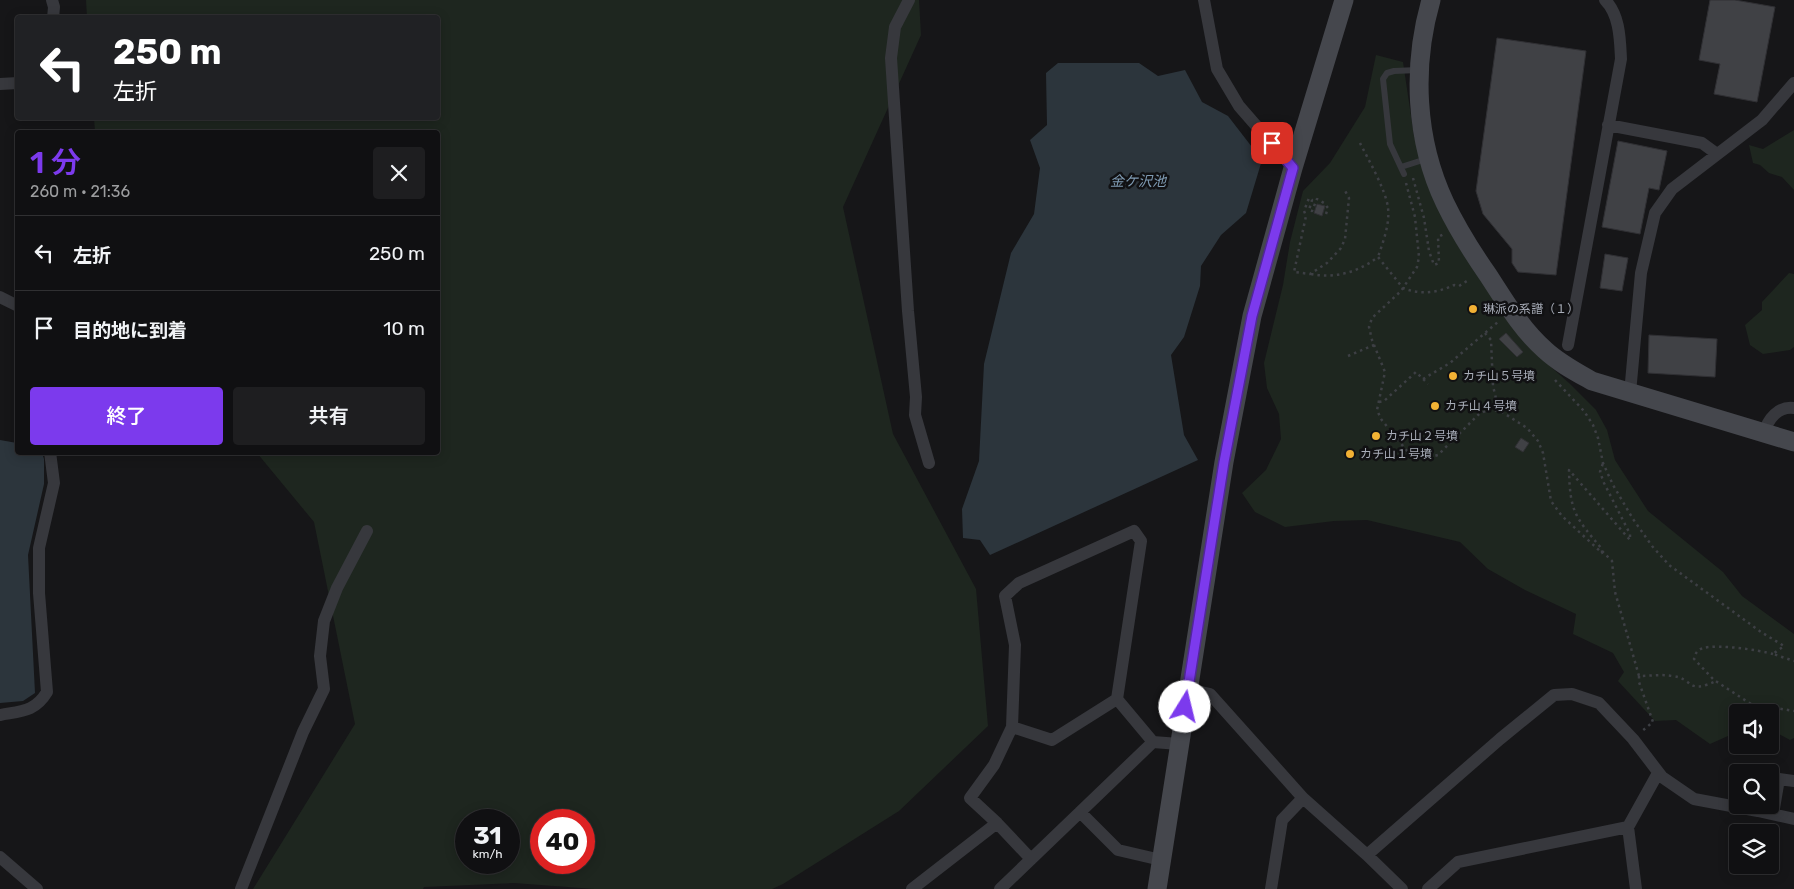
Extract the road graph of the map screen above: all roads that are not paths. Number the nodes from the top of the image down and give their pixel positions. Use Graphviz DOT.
graph roads {
  1 [pos="52,0"];
  2 [pos="908,0"];
  3 [pos="1204,0"];
  4 [pos="1344,0"];
  5 [pos="1431,0"];
  6 [pos="1605,0"];
  7 [pos="53,15"];
  8 [pos="1420,70"];
  9 [pos="15,83"];
  10 [pos="1794,83"];
  11 [pos="0,84"];
  12 [pos="1608,125"];
  13 [pos="1717,154"];
  14 [pos="1429,158"];
  15 [pos="1293,168"];
  16 [pos="0,297"];
  17 [pos="15,304"];
  18 [pos="1568,345"];
  19 [pos="1630,393"];
  20 [pos="1794,408"];
  21 [pos="1764,433"];
  22 [pos="1794,442"];
  23 [pos="50,455"];
  24 [pos="929,463"];
  25 [pos="367,531"];
  26 [pos="1188,689"];
  27 [pos="1117,700"];
  28 [pos="0,715"];
  29 [pos="1012,727"];
  30 [pos="1153,742"];
  31 [pos="1179,744"];
  32 [pos="1658,773"];
  33 [pos="1779,779"];
  34 [pos="1794,781"];
  35 [pos="1303,798"];
  36 [pos="1729,806"];
  37 [pos="1080,812"];
  38 [pos="1773,814"];
  39 [pos="1794,819"];
  40 [pos="997,823"];
  41 [pos="1628,827"];
  42 [pos="1367,855"];
  43 [pos="0,856"];
  44 [pos="1031,859"];
  45 [pos="1161,860"];
  46 [pos="38,889"];
  47 [pos="241,889"];
  48 [pos="912,889"];
  49 [pos="1000,889"];
  50 [pos="1157,889"];
  51 [pos="1271,889"];
  52 [pos="1402,889"];
  53 [pos="1428,889"];
  54 [pos="1636,889"];
  1 -- 7 [label="street"];
  2 -- 24 [label="street"];
  3 -- 15 [label="street"];
  4 -- 15 [label="street"];
  5 -- 8 [label="street"];
  6 -- 12 [label="street"];
  8 -- 14 [label="street"];
  8 -- 14 [label="lane"];
  9 -- 11 [label="street"];
  10 -- 13 [label="street"];
  12 -- 13 [label="street"];
  12 -- 18 [label="street"];
  13 -- 19 [label="street"];
  14 -- 19 [label="street"];
  15 -- 26 [label="street"];
  16 -- 17 [label="street"];
  19 -- 21 [label="street"];
  20 -- 21 [label="street"];
  21 -- 22 [label="street"];
  23 -- 28 [label="street"];
  25 -- 47 [label="street"];
  26 -- 31 [label="street"];
  26 -- 35 [label="street"];
  27 -- 29 [label="street"];
  27 -- 29 [label="street"];
  27 -- 30 [label="street"];
  29 -- 40 [label="street"];
  30 -- 31 [label="street"];
  30 -- 37 [label="street"];
  31 -- 45 [label="street"];
  32 -- 36 [label="street"];
  32 -- 41 [label="street"];
  32 -- 42 [label="street"];
  33 -- 34 [label="street"];
  35 -- 42 [label="street"];
  35 -- 51 [label="street"];
  37 -- 44 [label="street"];
  37 -- 45 [label="street"];
  38 -- 39 [label="street"];
  40 -- 44 [label="street"];
  40 -- 48 [label="street"];
  41 -- 53 [label="street"];
  41 -- 54 [label="street"];
  42 -- 52 [label="street"];
  43 -- 46 [label="street"];
  44 -- 49 [label="street"];
  45 -- 50 [label="street"];
}
